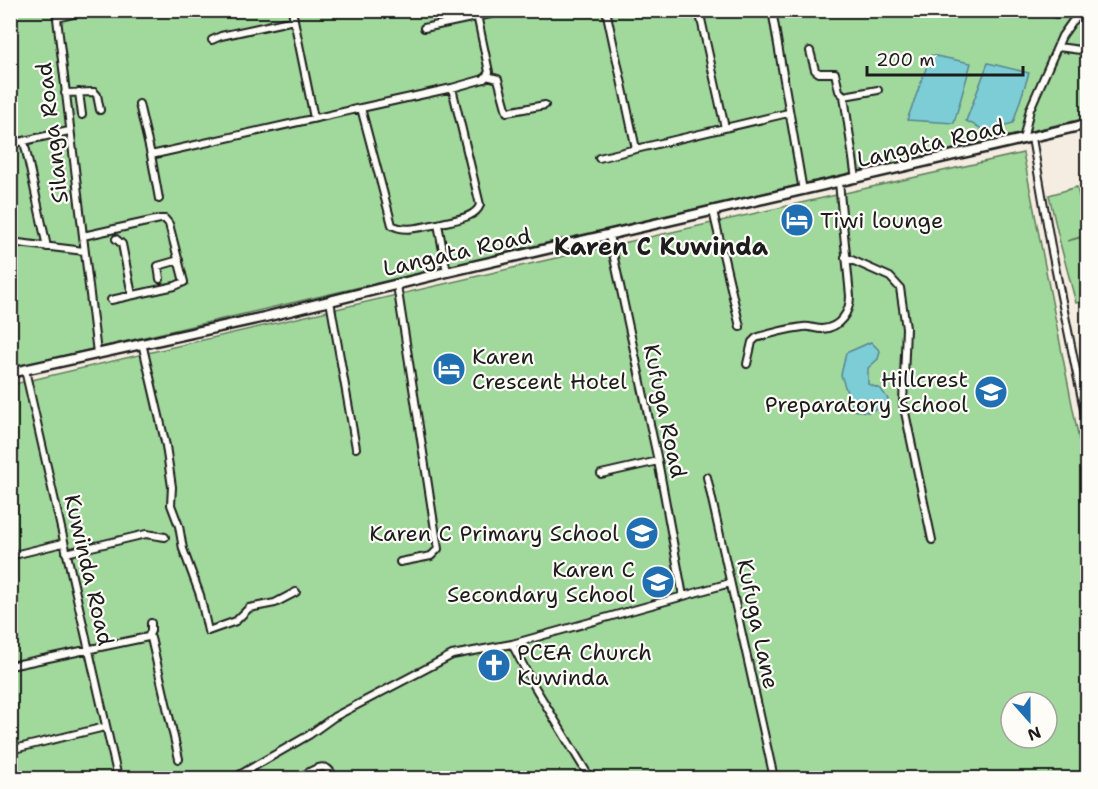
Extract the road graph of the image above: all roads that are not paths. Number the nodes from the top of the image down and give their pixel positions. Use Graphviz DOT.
graph roads {
  1 [pos="56,10"];
  2 [pos="90,10"];
  3 [pos="292,10"];
  4 [pos="509,10"];
  5 [pos="606,10"];
  6 [pos="699,10"];
  7 [pos="772,10"];
  8 [pos="1085,10"];
  9 [pos="477,14"];
  10 [pos="57,18"];
  11 [pos="294,20"];
  12 [pos="424,28"];
  13 [pos="212,40"];
  14 [pos="1058,47"];
  15 [pos="810,51"];
  16 [pos="1088,51"];
  17 [pos="487,76"];
  18 [pos="452,88"];
  19 [pos="878,90"];
  20 [pos="79,92"];
  21 [pos="65,93"];
  22 [pos="844,96"];
  23 [pos="138,104"];
  24 [pos="545,105"];
  25 [pos="361,108"];
  26 [pos="100,110"];
  27 [pos="788,112"];
  28 [pos="82,115"];
  29 [pos="315,118"];
  30 [pos="1088,124"];
  31 [pos="725,128"];
  32 [pos="69,130"];
  33 [pos="1032,138"];
  34 [pos="1023,140"];
  35 [pos="24,141"];
  36 [pos="10,144"];
  37 [pos="636,149"];
  38 [pos="151,155"];
  39 [pos="599,158"];
  40 [pos="856,179"];
  41 [pos="839,183"];
  42 [pos="803,191"];
  43 [pos="159,199"];
  44 [pos="713,211"];
  45 [pos="438,224"];
  46 [pos="609,235"];
  47 [pos="82,236"];
  48 [pos="116,239"];
  49 [pos="10,243"];
  50 [pos="47,247"];
  51 [pos="84,251"];
  52 [pos="845,257"];
  53 [pos="179,260"];
  54 [pos="447,273"];
  55 [pos="160,279"];
  56 [pos="397,285"];
  57 [pos="132,296"];
  58 [pos="111,300"];
  59 [pos="330,301"];
  60 [pos="740,327"];
  61 [pos="142,343"];
  62 [pos="97,353"];
  63 [pos="747,364"];
  64 [pos="25,370"];
  65 [pos="10,373"];
  66 [pos="1088,429"];
  67 [pos="356,448"];
  68 [pos="658,461"];
  69 [pos="601,474"];
  70 [pos="707,477"];
  71 [pos="165,537"];
  72 [pos="932,540"];
  73 [pos="63,543"];
  74 [pos="66,553"];
  75 [pos="10,556"];
  76 [pos="400,562"];
  77 [pos="730,583"];
  78 [pos="296,592"];
  79 [pos="683,596"];
  80 [pos="151,623"];
  81 [pos="148,637"];
  82 [pos="512,644"];
  83 [pos="88,649"];
  84 [pos="10,666"];
  85 [pos="105,727"];
  86 [pos="10,750"];
  87 [pos="179,759"];
  88 [pos="242,776"];
  89 [pos="118,778"];
  90 [pos="234,778"];
  91 [pos="298,778"];
  92 [pos="334,778"];
  93 [pos="590,778"];
  94 [pos="774,778"];
  1 -- 10 [label="street, Silanga Road"];
  2 -- 10 [label="street"];
  3 -- 11 [label="street"];
  4 -- 9 [label="street"];
  5 -- 37 [label="street"];
  6 -- 31 [label="street"];
  7 -- 27 [label="street"];
  8 -- 14 [label="street"];
  9 -- 12 [label="street"];
  9 -- 17 [label="street"];
  10 -- 21 [label="street, Silanga Road"];
  11 -- 13 [label="street"];
  11 -- 29 [label="street"];
  14 -- 16 [label="street"];
  14 -- 34 [label="street"];
  15 -- 22 [label="street"];
  17 -- 18 [label="street"];
  17 -- 24 [label="street"];
  18 -- 25 [label="street"];
  18 -- 45 [label="street"];
  19 -- 22 [label="street"];
  20 -- 21 [label="street"];
  20 -- 26 [label="street"];
  20 -- 28 [label="street"];
  21 -- 32 [label="street, Silanga Road"];
  22 -- 40 [label="street"];
  23 -- 38 [label="street"];
  25 -- 29 [label="street"];
  25 -- 45 [label="street"];
  27 -- 31 [label="street"];
  27 -- 42 [label="street"];
  29 -- 38 [label="street"];
  30 -- 33 [label="main road, Langata Road"];
  31 -- 37 [label="street"];
  32 -- 35 [label="street"];
  32 -- 47 [label="street, Silanga Road"];
  33 -- 34 [label="main road, Langata Road"];
  33 -- 66 [label="street"];
  34 -- 40 [label="main road, Langata Road"];
  35 -- 36 [label="street"];
  35 -- 50 [label="street"];
  37 -- 39 [label="street"];
  38 -- 43 [label="street"];
  40 -- 41 [label="main road, Langata Road"];
  41 -- 42 [label="main road, Langata Road"];
  41 -- 52 [label="street"];
  42 -- 44 [label="main road, Langata Road"];
  44 -- 46 [label="main road, Langata Road"];
  44 -- 60 [label="street"];
  45 -- 54 [label="street"];
  46 -- 54 [label="main road, Langata Road"];
  46 -- 68 [label="street, Kufuga Road"];
  47 -- 51 [label="street, Silanga Road"];
  47 -- 53 [label="street"];
  48 -- 57 [label="street"];
  49 -- 50 [label="street"];
  50 -- 51 [label="street"];
  51 -- 62 [label="street, Silanga Road"];
  52 -- 63 [label="street"];
  52 -- 72 [label="street"];
  53 -- 55 [label="street"];
  53 -- 57 [label="street"];
  54 -- 56 [label="main road, Langata Road"];
  56 -- 59 [label="main road, Langata Road"];
  56 -- 76 [label="street"];
  57 -- 58 [label="street"];
  59 -- 61 [label="main road, Langata Road"];
  59 -- 67 [label="street"];
  61 -- 62 [label="main road, Langata Road"];
  61 -- 78 [label="street"];
  62 -- 64 [label="main road, Langata Road"];
  64 -- 65 [label="main road, Langata Road"];
  64 -- 73 [label="street, Kuwinda Road"];
  68 -- 69 [label="street"];
  68 -- 79 [label="street, Kufuga Road"];
  70 -- 77 [label="street, Kufuga Lane"];
  71 -- 74 [label="street"];
  73 -- 74 [label="street, Kuwinda Road"];
  73 -- 75 [label="street"];
  74 -- 83 [label="street, Kuwinda Road"];
  77 -- 79 [label="street"];
  77 -- 94 [label="street, Kufuga Lane"];
  79 -- 82 [label="street"];
  80 -- 81 [label="street"];
  81 -- 83 [label="street"];
  81 -- 87 [label="street"];
  82 -- 88 [label="street"];
  82 -- 93 [label="street"];
  83 -- 84 [label="street"];
  83 -- 85 [label="street, Kuwinda Road"];
  85 -- 86 [label="street"];
  85 -- 89 [label="street, Kuwinda Road"];
  88 -- 90 [label="street"];
  91 -- 92 [label="street"];
}
